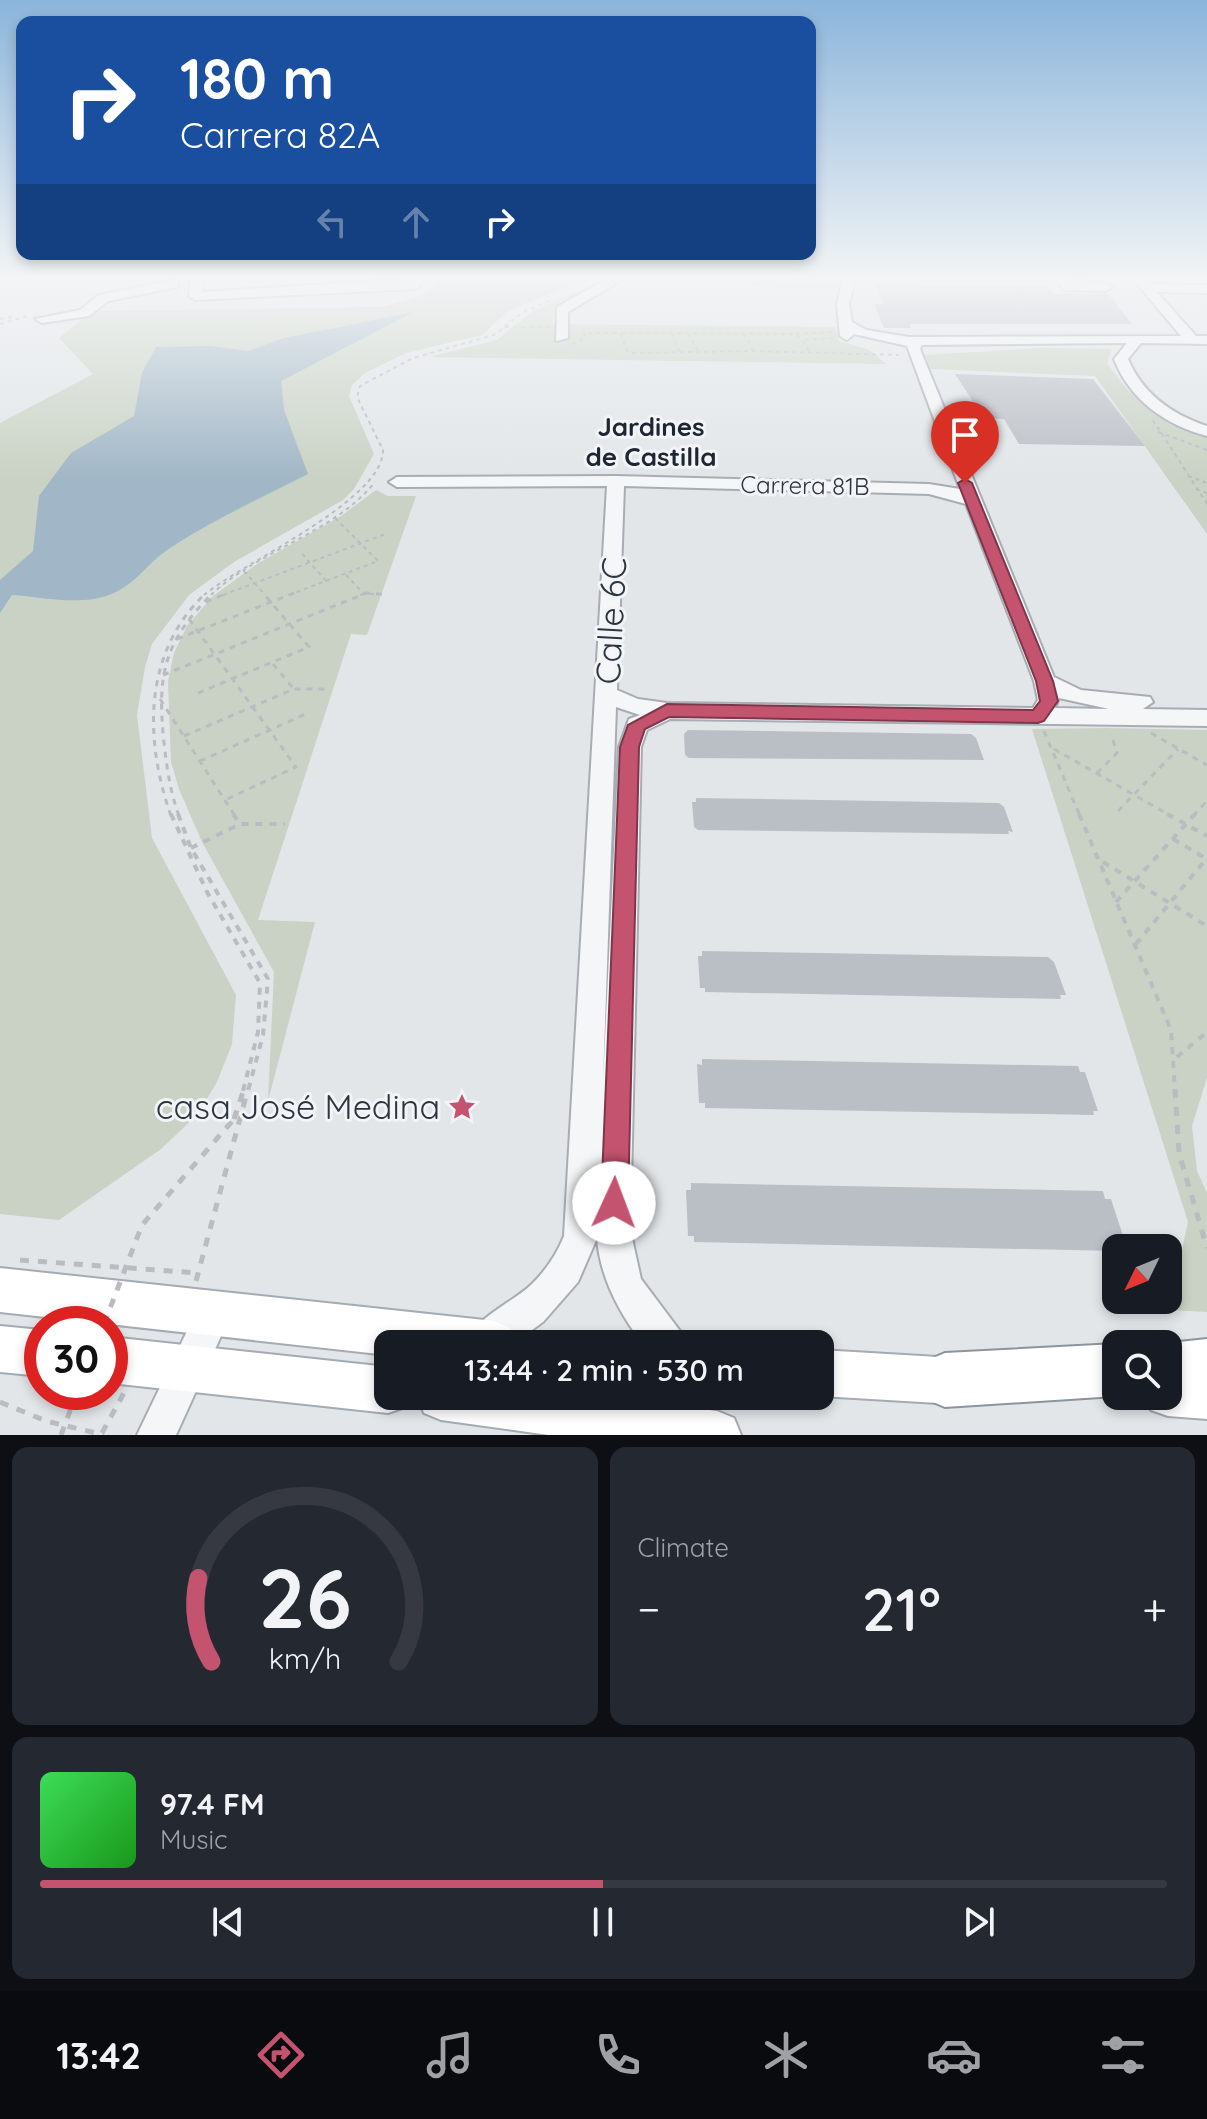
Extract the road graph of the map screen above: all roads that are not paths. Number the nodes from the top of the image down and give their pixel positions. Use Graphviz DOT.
graph roads {
  1 [pos="884,345"];
  2 [pos="1025,345"];
  3 [pos="1060,345"];
  4 [pos="1134,345"];
  5 [pos="903,347"];
  6 [pos="1207,431"];
  7 [pos="616,481"];
  8 [pos="397,482"];
  9 [pos="929,489"];
  10 [pos="972,500"];
  11 [pos="1045,681"];
  12 [pos="607,694"];
  13 [pos="1207,703"];
  14 [pos="667,711"];
  15 [pos="1038,717"];
  16 [pos="1207,718"];
  17 [pos="8,1275"];
  18 [pos="200,1298"];
  19 [pos="406,1330"];
  20 [pos="505,1330"];
  21 [pos="656,1330"];
  22 [pos="0,1349"];
  23 [pos="24,1351"];
  24 [pos="1207,1365"];
  25 [pos="1182,1366"];
  26 [pos="188,1368"];
  27 [pos="1102,1371"];
  28 [pos="128,1373"];
  29 [pos="834,1374"];
  30 [pos="945,1380"];
  31 [pos="374,1388"];
  32 [pos="1102,1389"];
  33 [pos="1182,1394"];
  34 [pos="1207,1395"];
  35 [pos="540,1410"];
  36 [pos="156,1435"];
  37 [pos="717,1435"];
  1 -- 5 [label="street"];
  2 -- 5 [label="street"];
  3 -- 5 [label="street"];
  4 -- 6 [label="street"];
  5 -- 9 [label="street"];
  5 -- 10 [label="street"];
  7 -- 8 [label="street, Carrera 81B"];
  7 -- 9 [label="street, Carrera 81B"];
  7 -- 12 [label="street, Calle 6C"];
  9 -- 10 [label="street, Carrera 81B"];
  10 -- 11 [label="street"];
  11 -- 13 [label="street"];
  11 -- 15 [label="street"];
  12 -- 14 [label="street"];
  12 -- 20 [label="street, Calle 6C"];
  14 -- 15 [label="street"];
  14 -- 21 [label="street, Calle 6C"];
  15 -- 16 [label="street"];
  17 -- 18 [label="main road"];
  18 -- 19 [label="main road"];
  18 -- 26 [label="street"];
  22 -- 23 [label="main road"];
  24 -- 25 [label="highway"];
  26 -- 28 [label="main road"];
  26 -- 31 [label="main road"];
  26 -- 36 [label="street"];
  27 -- 30 [label="highway"];
  29 -- 30 [label="main road"];
  30 -- 32 [label="main road"];
  33 -- 34 [label="main road"];
  35 -- 37 [label="main road"];
}
